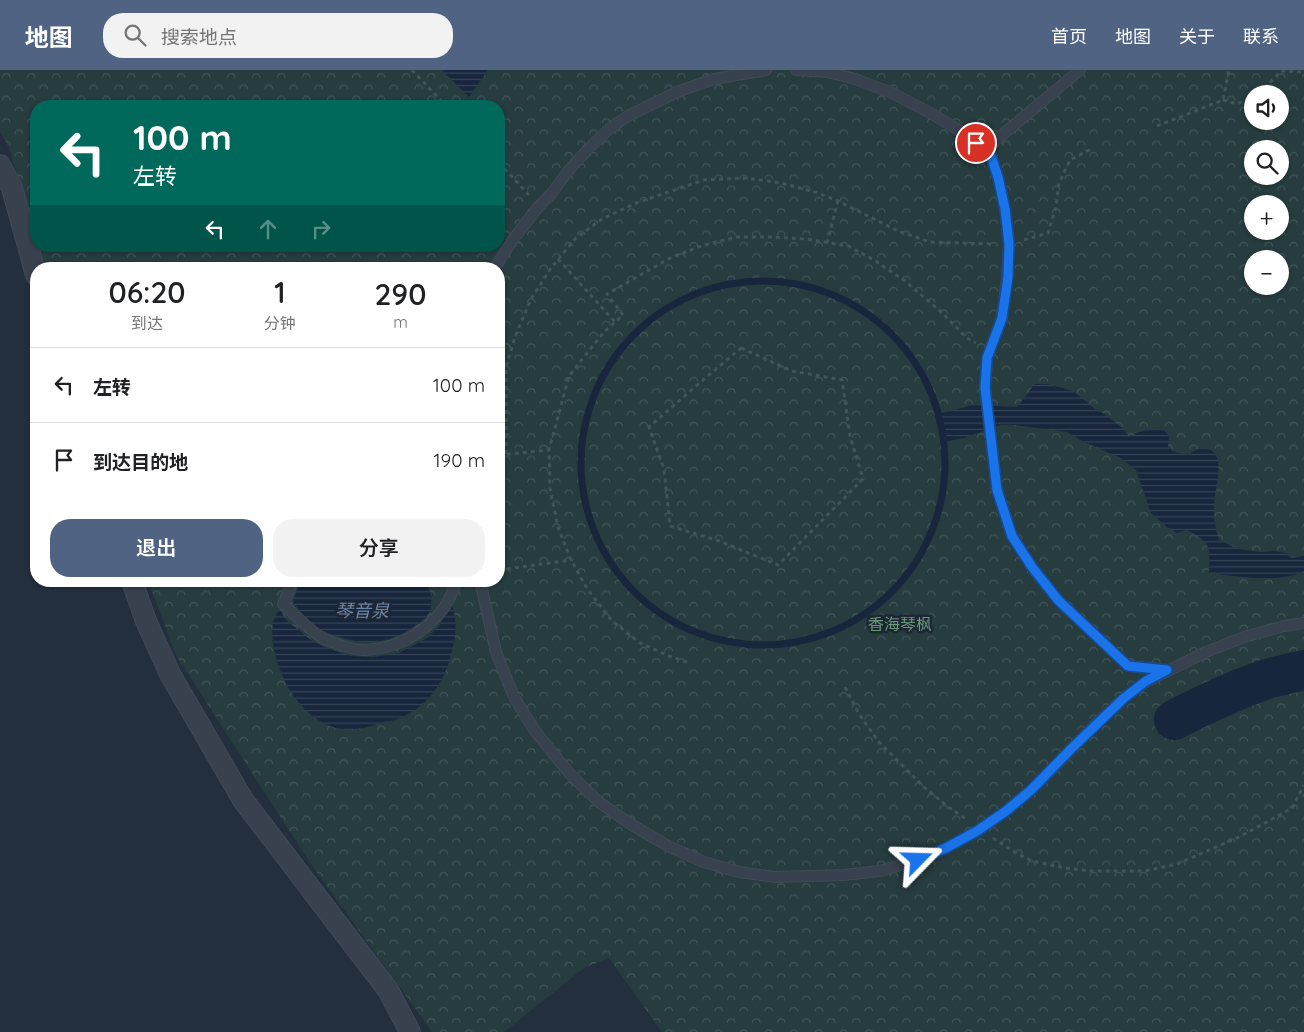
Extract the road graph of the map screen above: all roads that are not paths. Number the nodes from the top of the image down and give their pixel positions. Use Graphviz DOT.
graph roads {
  1 [pos="766,70"];
  2 [pos="796,70"];
  3 [pos="1080,70"];
  4 [pos="984,150"];
  5 [pos="0,164"];
  6 [pos="505,252"];
  7 [pos="32,262"];
  8 [pos="134,587"];
  9 [pos="291,587"];
  10 [pos="453,587"];
  11 [pos="481,587"];
  12 [pos="1304,623"];
  13 [pos="1167,670"];
  14 [pos="410,1032"];
  1 -- 6 [label="lane"];
  2 -- 4 [label="lane"];
  3 -- 4 [label="lane"];
  4 -- 13 [label="lane"];
  5 -- 7 [label="street"];
  8 -- 14 [label="street"];
  9 -- 10 [label="lane"];
  11 -- 13 [label="lane"];
  12 -- 13 [label="lane"];
}
